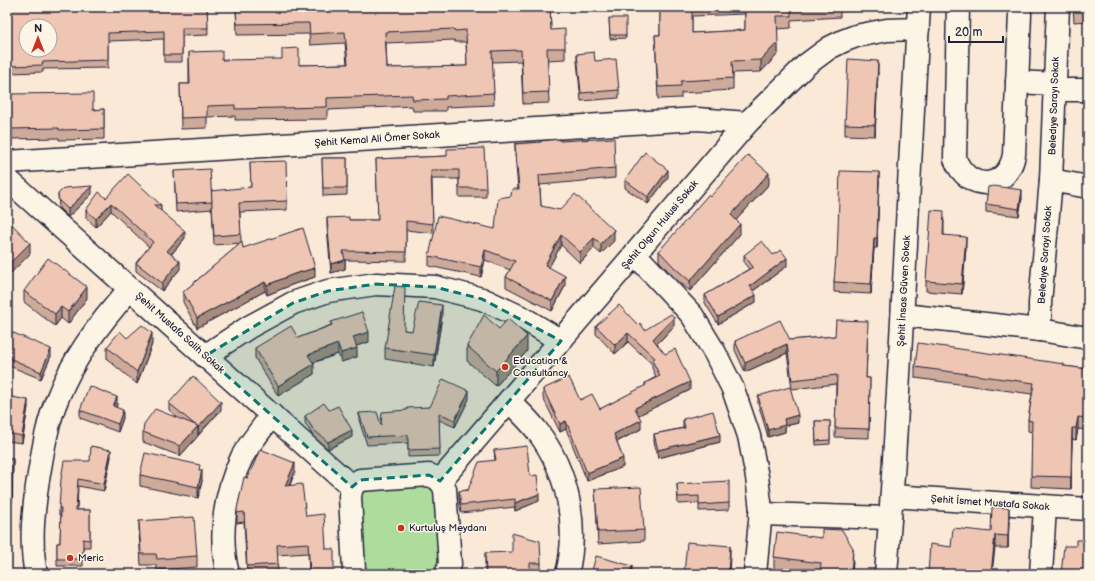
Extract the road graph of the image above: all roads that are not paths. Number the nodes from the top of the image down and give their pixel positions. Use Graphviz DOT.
graph roads {
  1 [pos="919,7"];
  2 [pos="958,7"];
  3 [pos="1019,7"];
  4 [pos="1058,7"];
  5 [pos="918,29"];
  6 [pos="1017,82"];
  7 [pos="1055,87"];
  8 [pos="1088,90"];
  9 [pos="747,123"];
  10 [pos="7,162"];
  11 [pos="7,179"];
  12 [pos="1050,180"];
  13 [pos="1088,187"];
  14 [pos="635,254"];
  15 [pos="130,289"];
  16 [pos="903,315"];
  17 [pos="1040,330"];
  18 [pos="1088,338"];
  19 [pos="561,341"];
  20 [pos="205,356"];
  21 [pos="509,401"];
  22 [pos="272,415"];
  23 [pos="440,481"];
  24 [pos="352,487"];
  25 [pos="892,496"];
  26 [pos="1045,507"];
  27 [pos="1088,509"];
  28 [pos="760,514"];
  29 [pos="890,518"];
  30 [pos="36,574"];
  31 [pos="228,574"];
  32 [pos="355,574"];
  33 [pos="446,574"];
  34 [pos="567,574"];
  35 [pos="755,574"];
  36 [pos="886,574"];
  37 [pos="1041,574"];
  1 -- 5 [label="street, Şehit İnsas Güven Sokak"];
  2 -- 6 [label="street"];
  3 -- 6 [label="street"];
  4 -- 7 [label="street, Beledıye Sarayı Sokak"];
  5 -- 9 [label="street, Şehit Olgun Hulusi Sokak"];
  5 -- 16 [label="street, Şehit İnsas Güven Sokak"];
  6 -- 7 [label="street"];
  7 -- 8 [label="street"];
  7 -- 12 [label="street, Beledıye Sarayı Sokak"];
  9 -- 10 [label="street, Şehit Kemal Ali Ömer Sokak"];
  9 -- 14 [label="street, Şehit Olgun Hulusi Sokak"];
  11 -- 15 [label="street, Şehit Mustafa Salih Sokak"];
  12 -- 13 [label="street"];
  12 -- 17 [label="street, Beledıye Sarayi Sokak"];
  14 -- 19 [label="street, Şehit Olgun Hulusi Sokak"];
  14 -- 28 [label="street"];
  15 -- 20 [label="street, Şehit Mustafa Salih Sokak"];
  15 -- 30 [label="street"];
  16 -- 17 [label="street"];
  16 -- 25 [label="street, Şehit İnsas Güven Sokak"];
  17 -- 18 [label="street"];
  19 -- 20 [label="street"];
  19 -- 21 [label="street, Şehit Olgun Hulusi Sokak"];
  20 -- 22 [label="street, Şehit Mustafa Salih Sokak"];
  21 -- 23 [label="street, Şehit Olgun Hulusi Sokak"];
  21 -- 34 [label="street"];
  22 -- 24 [label="street, Şehit Mustafa Salih Sokak"];
  22 -- 31 [label="street"];
  23 -- 24 [label="street"];
  23 -- 33 [label="street"];
  24 -- 32 [label="street"];
  25 -- 26 [label="street, Şehit İsmet Mustafa Sokak"];
  25 -- 29 [label="street, Şehit İnsas Güven Sokak"];
  26 -- 27 [label="street, Şehit İsmet Mustafa Sokak"];
  26 -- 37 [label="street"];
  28 -- 29 [label="street"];
  28 -- 35 [label="street"];
  29 -- 36 [label="street, Şehit İnsas Güven Sokak"];
}
